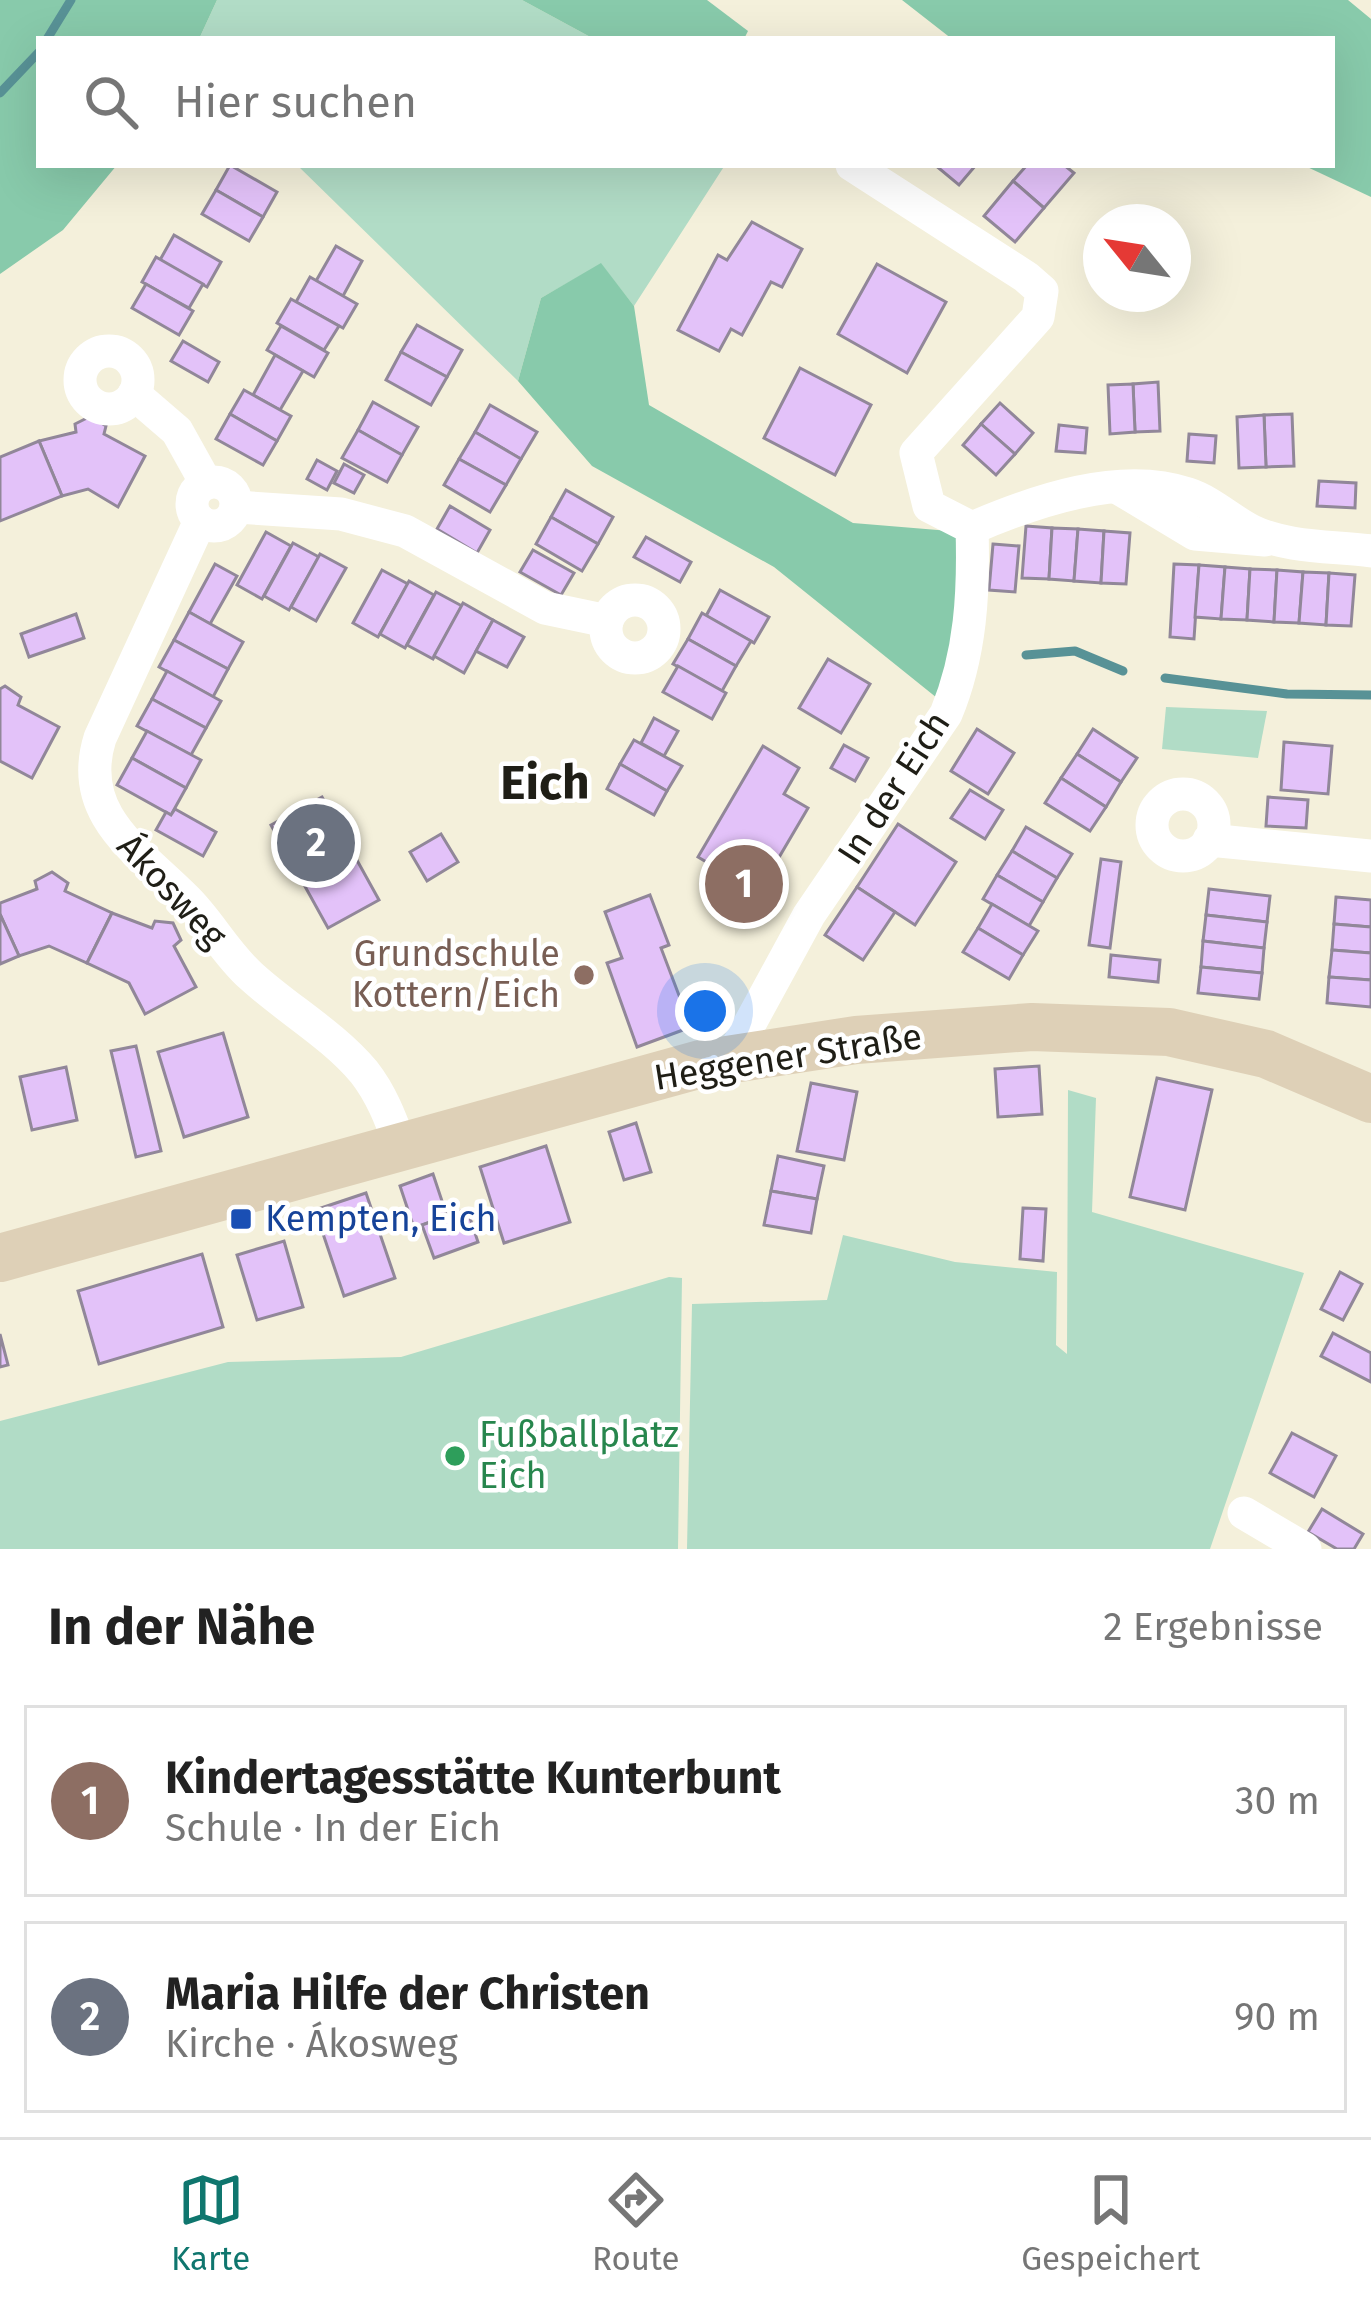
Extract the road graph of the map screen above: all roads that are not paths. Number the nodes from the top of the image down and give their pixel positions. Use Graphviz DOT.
graph roads {
  1 [pos="857,168"];
  2 [pos="134,394"];
  3 [pos="206,483"];
  4 [pos="236,507"];
  5 [pos="200,521"];
  6 [pos="972,528"];
  7 [pos="1371,550"];
  8 [pos="608,621"];
  9 [pos="1209,841"];
  10 [pos="1371,856"];
  11 [pos="730,1060"];
  12 [pos="1371,1099"];
  13 [pos="401,1147"];
  14 [pos="0,1258"];
  15 [pos="1244,1513"];
  16 [pos="1305,1549"];
  1 -- 6 [label="street"];
  2 -- 3 [label="street"];
  3 -- 4 [label="street"];
  3 -- 5 [label="street, Ákosweg"];
  4 -- 5 [label="street"];
  4 -- 8 [label="street"];
  5 -- 13 [label="street, Ákosweg"];
  6 -- 7 [label="street"];
  6 -- 11 [label="street, In der Eich"];
  9 -- 10 [label="street"];
  11 -- 12 [label="street, Heggener Straße"];
  11 -- 13 [label="street, Heggener Straße"];
  13 -- 14 [label="street, Heggener Straße"];
  15 -- 16 [label="street"];
}
